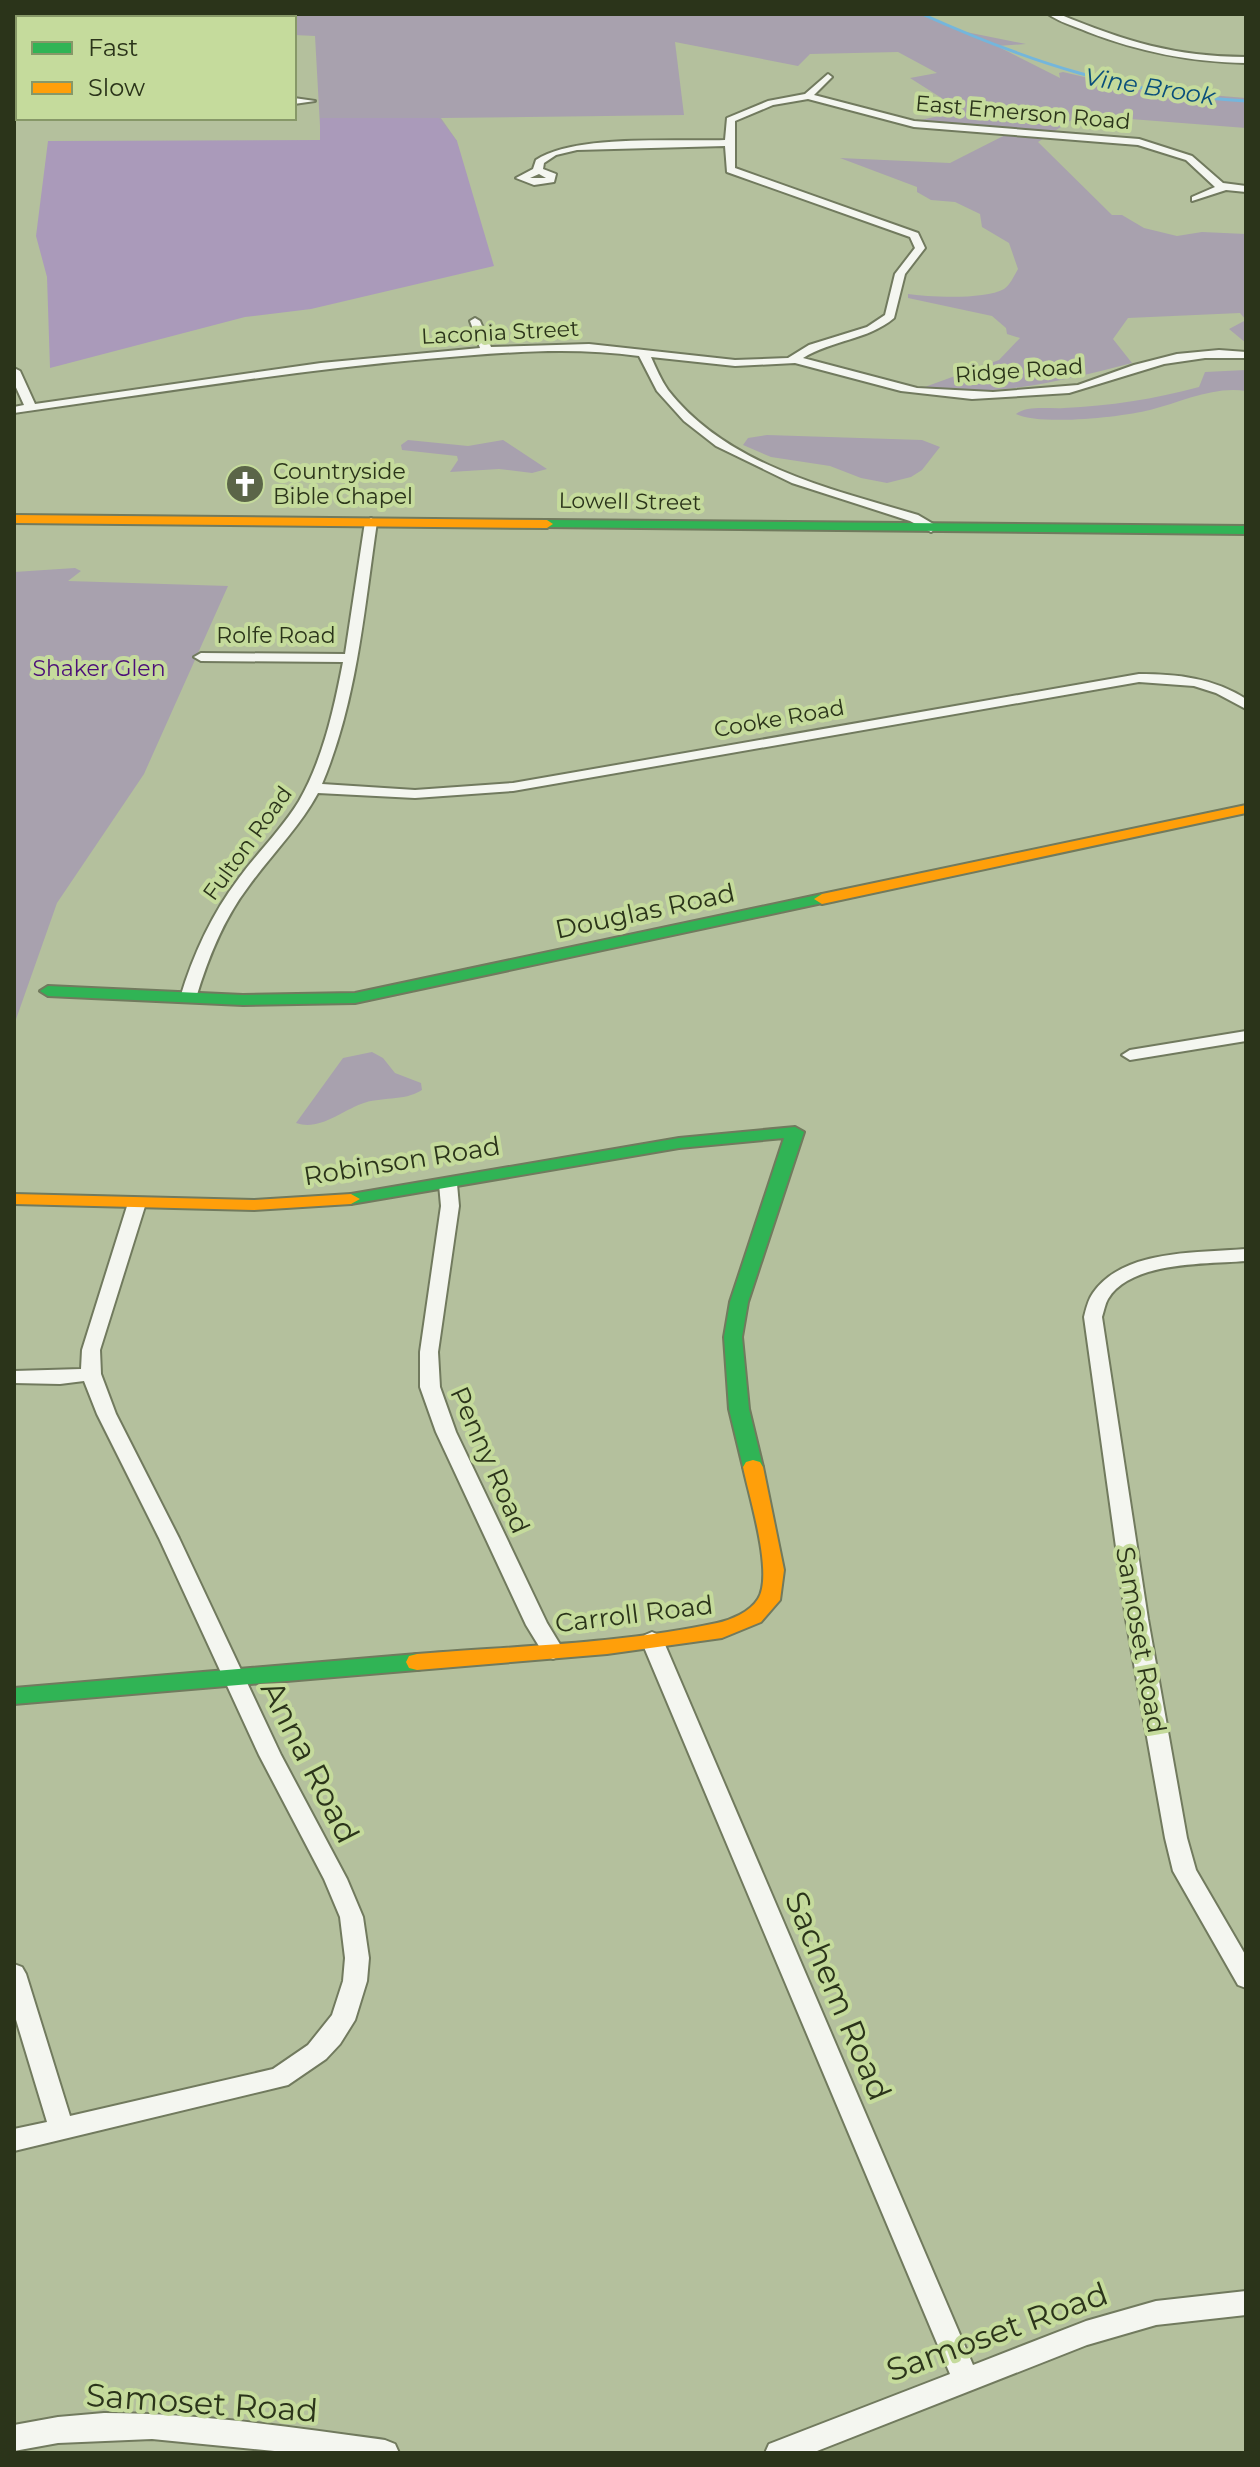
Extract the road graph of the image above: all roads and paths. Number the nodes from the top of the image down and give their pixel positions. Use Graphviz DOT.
graph roads {
  1 [pos="1052,14"];
  2 [pos="1246,60"];
  3 [pos="828,77"];
  4 [pos="808,96"];
  5 [pos="296,101"];
  6 [pos="310,101"];
  7 [pos="729,143"];
  8 [pos="538,171"];
  9 [pos="1224,187"];
  10 [pos="1246,189"];
  11 [pos="1195,199"];
  12 [pos="475,321"];
  13 [pos="487,351"];
  14 [pos="643,353"];
  15 [pos="1246,355"];
  16 [pos="793,359"];
  17 [pos="14,371"];
  18 [pos="31,408"];
  19 [pos="14,410"];
  20 [pos="14,519"];
  21 [pos="371,522"];
  22 [pos="931,528"];
  23 [pos="1246,530"];
  24 [pos="201,657"];
  25 [pos="350,658"];
  26 [pos="1246,705"];
  27 [pos="313,788"];
  28 [pos="1246,809"];
  29 [pos="48,991"];
  30 [pos="188,998"];
  31 [pos="1246,1036"];
  32 [pos="1130,1055"];
  33 [pos="795,1132"];
  34 [pos="448,1184"];
  35 [pos="14,1199"];
  36 [pos="137,1203"];
  37 [pos="1246,1255"];
  38 [pos="91,1374"];
  39 [pos="14,1377"];
  40 [pos="652,1640"];
  41 [pos="553,1651"];
  42 [pos="233,1680"];
  43 [pos="14,1696"];
  44 [pos="14,1974"];
  45 [pos="1246,1978"];
  46 [pos="62,2129"];
  47 [pos="14,2140"];
  48 [pos="1246,2303"];
  49 [pos="965,2377"];
  50 [pos="14,2438"];
  51 [pos="385,2453"];
  52 [pos="779,2453"];
  1 -- 2 [label="street"];
  3 -- 4 [label="street"];
  4 -- 7 [label="street, East Emerson Road"];
  4 -- 9 [label="street, East Emerson Road"];
  5 -- 6 [label="street"];
  7 -- 8 [label="street"];
  7 -- 16 [label="street"];
  9 -- 10 [label="street"];
  9 -- 11 [label="street"];
  12 -- 13 [label="street"];
  13 -- 14 [label="street, Laconia Street"];
  13 -- 18 [label="street, Laconia Street"];
  14 -- 16 [label="street"];
  14 -- 22 [label="street"];
  15 -- 16 [label="street, Ridge Road"];
  17 -- 18 [label="street"];
  18 -- 19 [label="street, Laconia Street"];
  20 -- 21 [label="street, Lowell Street"];
  21 -- 22 [label="street, Lowell Street"];
  21 -- 25 [label="street, Fulton Road"];
  22 -- 23 [label="street, Lowell Street"];
  24 -- 25 [label="street, Rolfe Road"];
  25 -- 27 [label="street, Fulton Road"];
  26 -- 27 [label="street, Cooke Road"];
  27 -- 30 [label="street, Fulton Road"];
  28 -- 30 [label="street, Douglas Road"];
  29 -- 30 [label="street, Douglas Road"];
  31 -- 32 [label="street"];
  33 -- 34 [label="street, Robinson Road"];
  33 -- 40 [label="street, Carroll Road"];
  34 -- 36 [label="street, Robinson Road"];
  34 -- 41 [label="street, Penny Road"];
  35 -- 36 [label="street, Robinson Road"];
  36 -- 38 [label="street"];
  37 -- 45 [label="street, Samoset Road"];
  38 -- 39 [label="street"];
  38 -- 42 [label="street, Anna Road"];
  40 -- 41 [label="street, Carroll Road"];
  40 -- 49 [label="street, Sachem Road"];
  41 -- 42 [label="street, Carroll Road"];
  42 -- 43 [label="street, Carroll Road"];
  42 -- 46 [label="street, Anna Road"];
  44 -- 46 [label="street"];
  46 -- 47 [label="street, Anna Road"];
  48 -- 49 [label="street, Samoset Road"];
  49 -- 52 [label="street, Samoset Road"];
  50 -- 51 [label="street, Samoset Road"];
}
